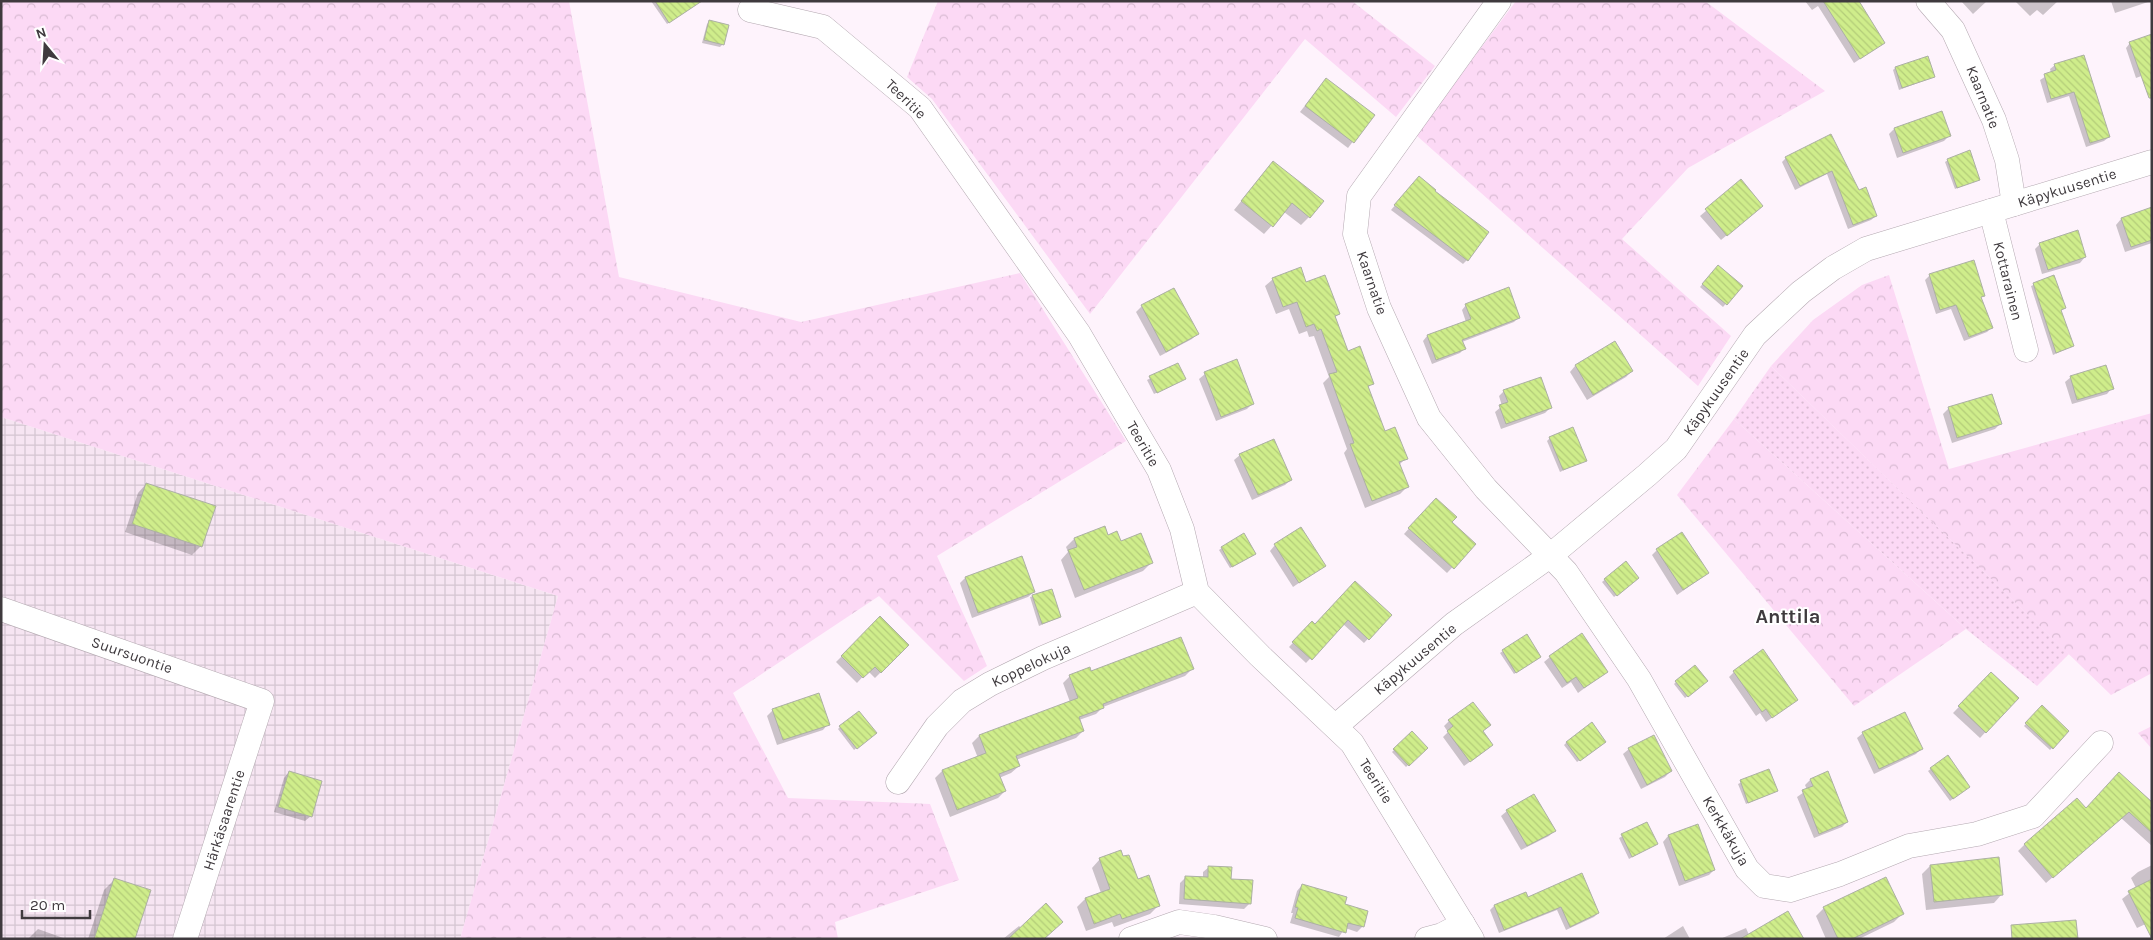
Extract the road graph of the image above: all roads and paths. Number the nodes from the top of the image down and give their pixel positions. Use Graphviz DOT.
graph roads {
  1 [pos="1499,1"];
  2 [pos="1928,1"];
  3 [pos="750,10"];
  4 [pos="2152,162"];
  5 [pos="2014,204"];
  6 [pos="1991,211"];
  7 [pos="2026,350"];
  8 [pos="1551,555"];
  9 [pos="1197,592"];
  10 [pos="1,609"];
  11 [pos="262,701"];
  12 [pos="1336,726"];
  13 [pos="2101,743"];
  14 [pos="898,782"];
  15 [pos="1468,931"];
  16 [pos="1136,938"];
  17 [pos="185,939"];
  18 [pos="1265,939"];
  19 [pos="1427,939"];
  1 -- 8 [label="street, Kaarnatie"];
  2 -- 5 [label="street, Kaarnatie"];
  3 -- 9 [label="street, Teeritie"];
  4 -- 5 [label="street, Käpykuusentie"];
  5 -- 6 [label="street, Käpykuusentie"];
  6 -- 7 [label="street, Kottarainen"];
  6 -- 8 [label="street, Käpykuusentie"];
  8 -- 12 [label="street, Käpykuusentie"];
  8 -- 13 [label="street, Kerkkäkuja"];
  9 -- 12 [label="street, Teeritie"];
  9 -- 14 [label="street, Koppelokuja"];
  10 -- 11 [label="street, Suursuontie"];
  11 -- 17 [label="street, Härkäsaarentie"];
  12 -- 15 [label="street, Teeritie"];
  15 -- 19 [label="street"];
  16 -- 18 [label="street"];
}
